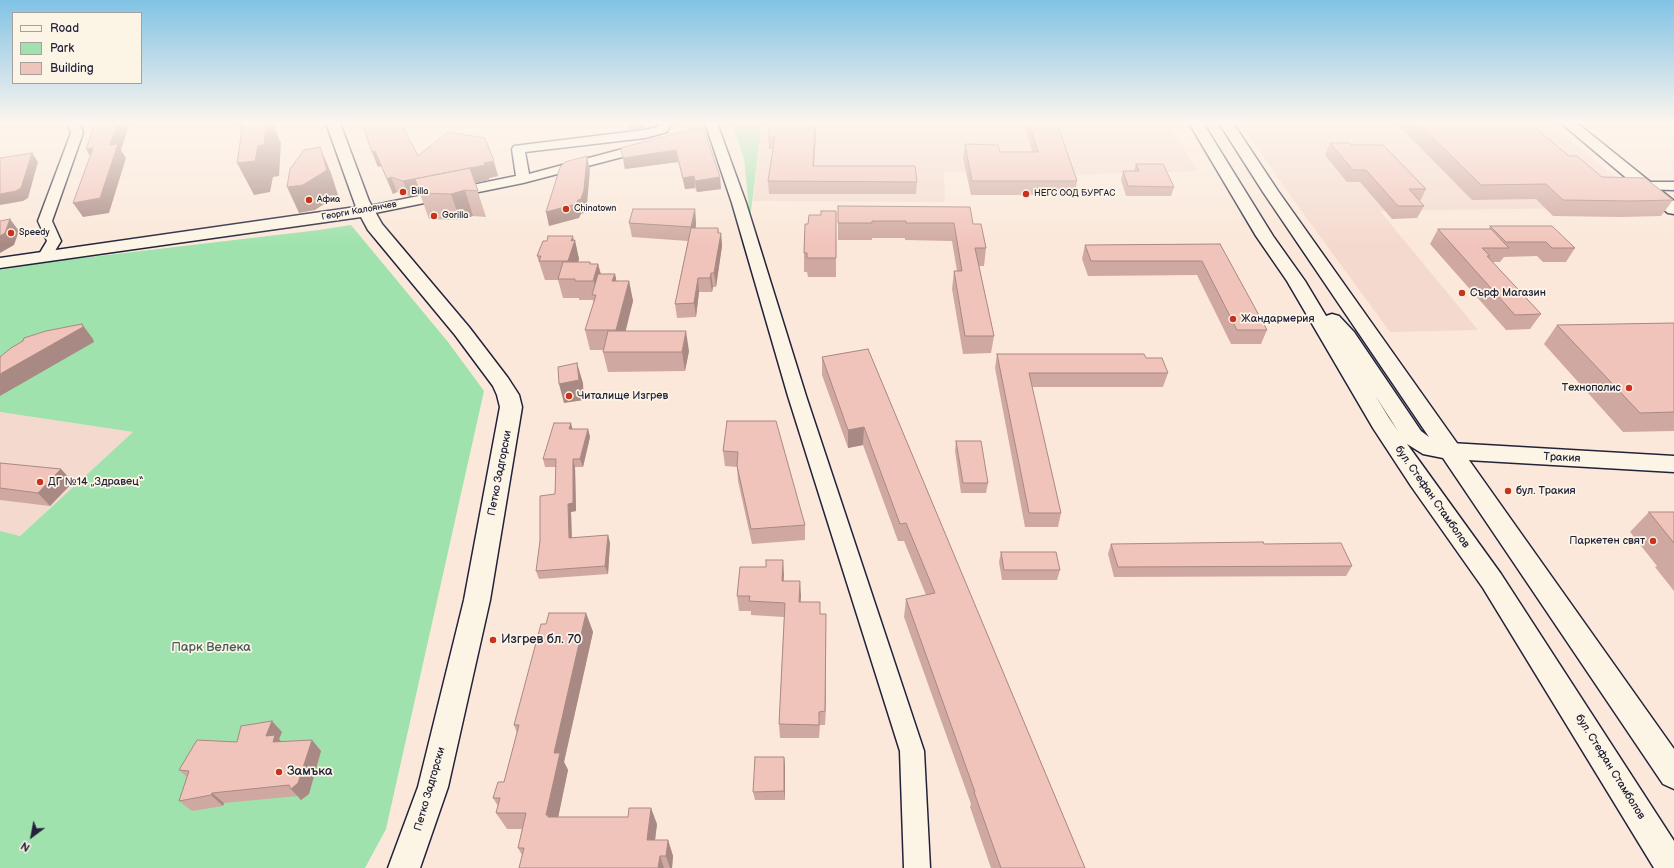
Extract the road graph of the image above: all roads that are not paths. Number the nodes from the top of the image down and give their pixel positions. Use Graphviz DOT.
graph roads {
  1 [pos="66,164"];
  2 [pos="348,164"];
  3 [pos="520,164"];
  4 [pos="581,164"];
  5 [pos="723,164"];
  6 [pos="1221,164"];
  7 [pos="1253,164"];
  8 [pos="1617,164"];
  9 [pos="523,179"];
  10 [pos="1644,186"];
  11 [pos="1674,186"];
  12 [pos="1674,209"];
  13 [pos="365,211"];
  14 [pos="45,256"];
  15 [pos="0,263"];
  16 [pos="1296,281"];
  17 [pos="1450,451"];
  18 [pos="1674,464"];
  19 [pos="1674,774"];
  20 [pos="404,868"];
  21 [pos="917,868"];
  22 [pos="1672,868"];
  1 -- 14 [label="street"];
  2 -- 13 [label="main road, Петко Задгорски"];
  3 -- 9 [label="street"];
  4 -- 9 [label="street, Георги Калоянчев"];
  5 -- 21 [label="street"];
  6 -- 16 [label="main road, бул. Стефан Стамболов"];
  7 -- 17 [label="main road"];
  8 -- 10 [label="main road"];
  9 -- 13 [label="street, Георги Калоянчев"];
  10 -- 11 [label="street"];
  10 -- 12 [label="main road"];
  13 -- 14 [label="main road, Георги Калоянчев"];
  13 -- 20 [label="main road, Петко Задгорски"];
  14 -- 15 [label="main road, Георги Калоянчев"];
  16 -- 17 [label="main road, Тракия"];
  16 -- 22 [label="main road, бул. Стефан Стамболов"];
  17 -- 18 [label="main road, Тракия"];
  17 -- 19 [label="main road"];
}
